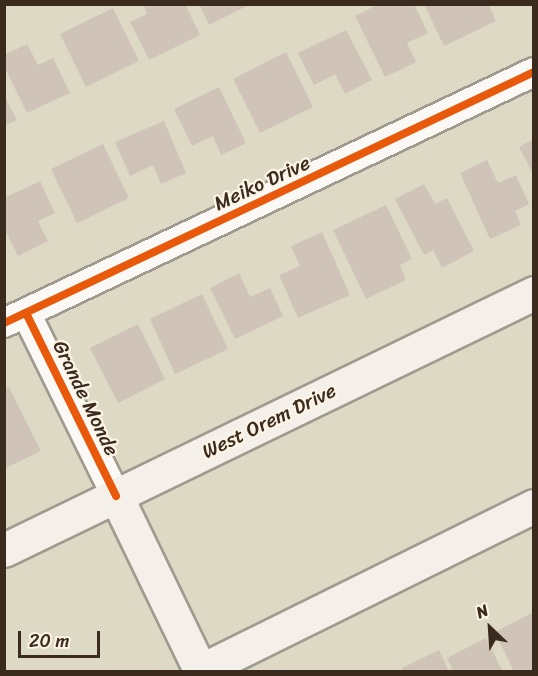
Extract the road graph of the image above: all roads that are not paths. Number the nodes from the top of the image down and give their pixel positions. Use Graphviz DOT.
graph roads {
  1 [pos="534,72"];
  2 [pos="534,293"];
  3 [pos="15,318"];
  4 [pos="116,496"];
  5 [pos="534,506"];
  6 [pos="4,550"];
  7 [pos="200,671"];
  1 -- 3 [label="street, Meiko Drive"];
  2 -- 4 [label="main road, West Orem Drive"];
  3 -- 4 [label="street, Grande Monde"];
  4 -- 6 [label="main road, West Orem Drive"];
  4 -- 7 [label="main road"];
  5 -- 7 [label="main road"];
}
